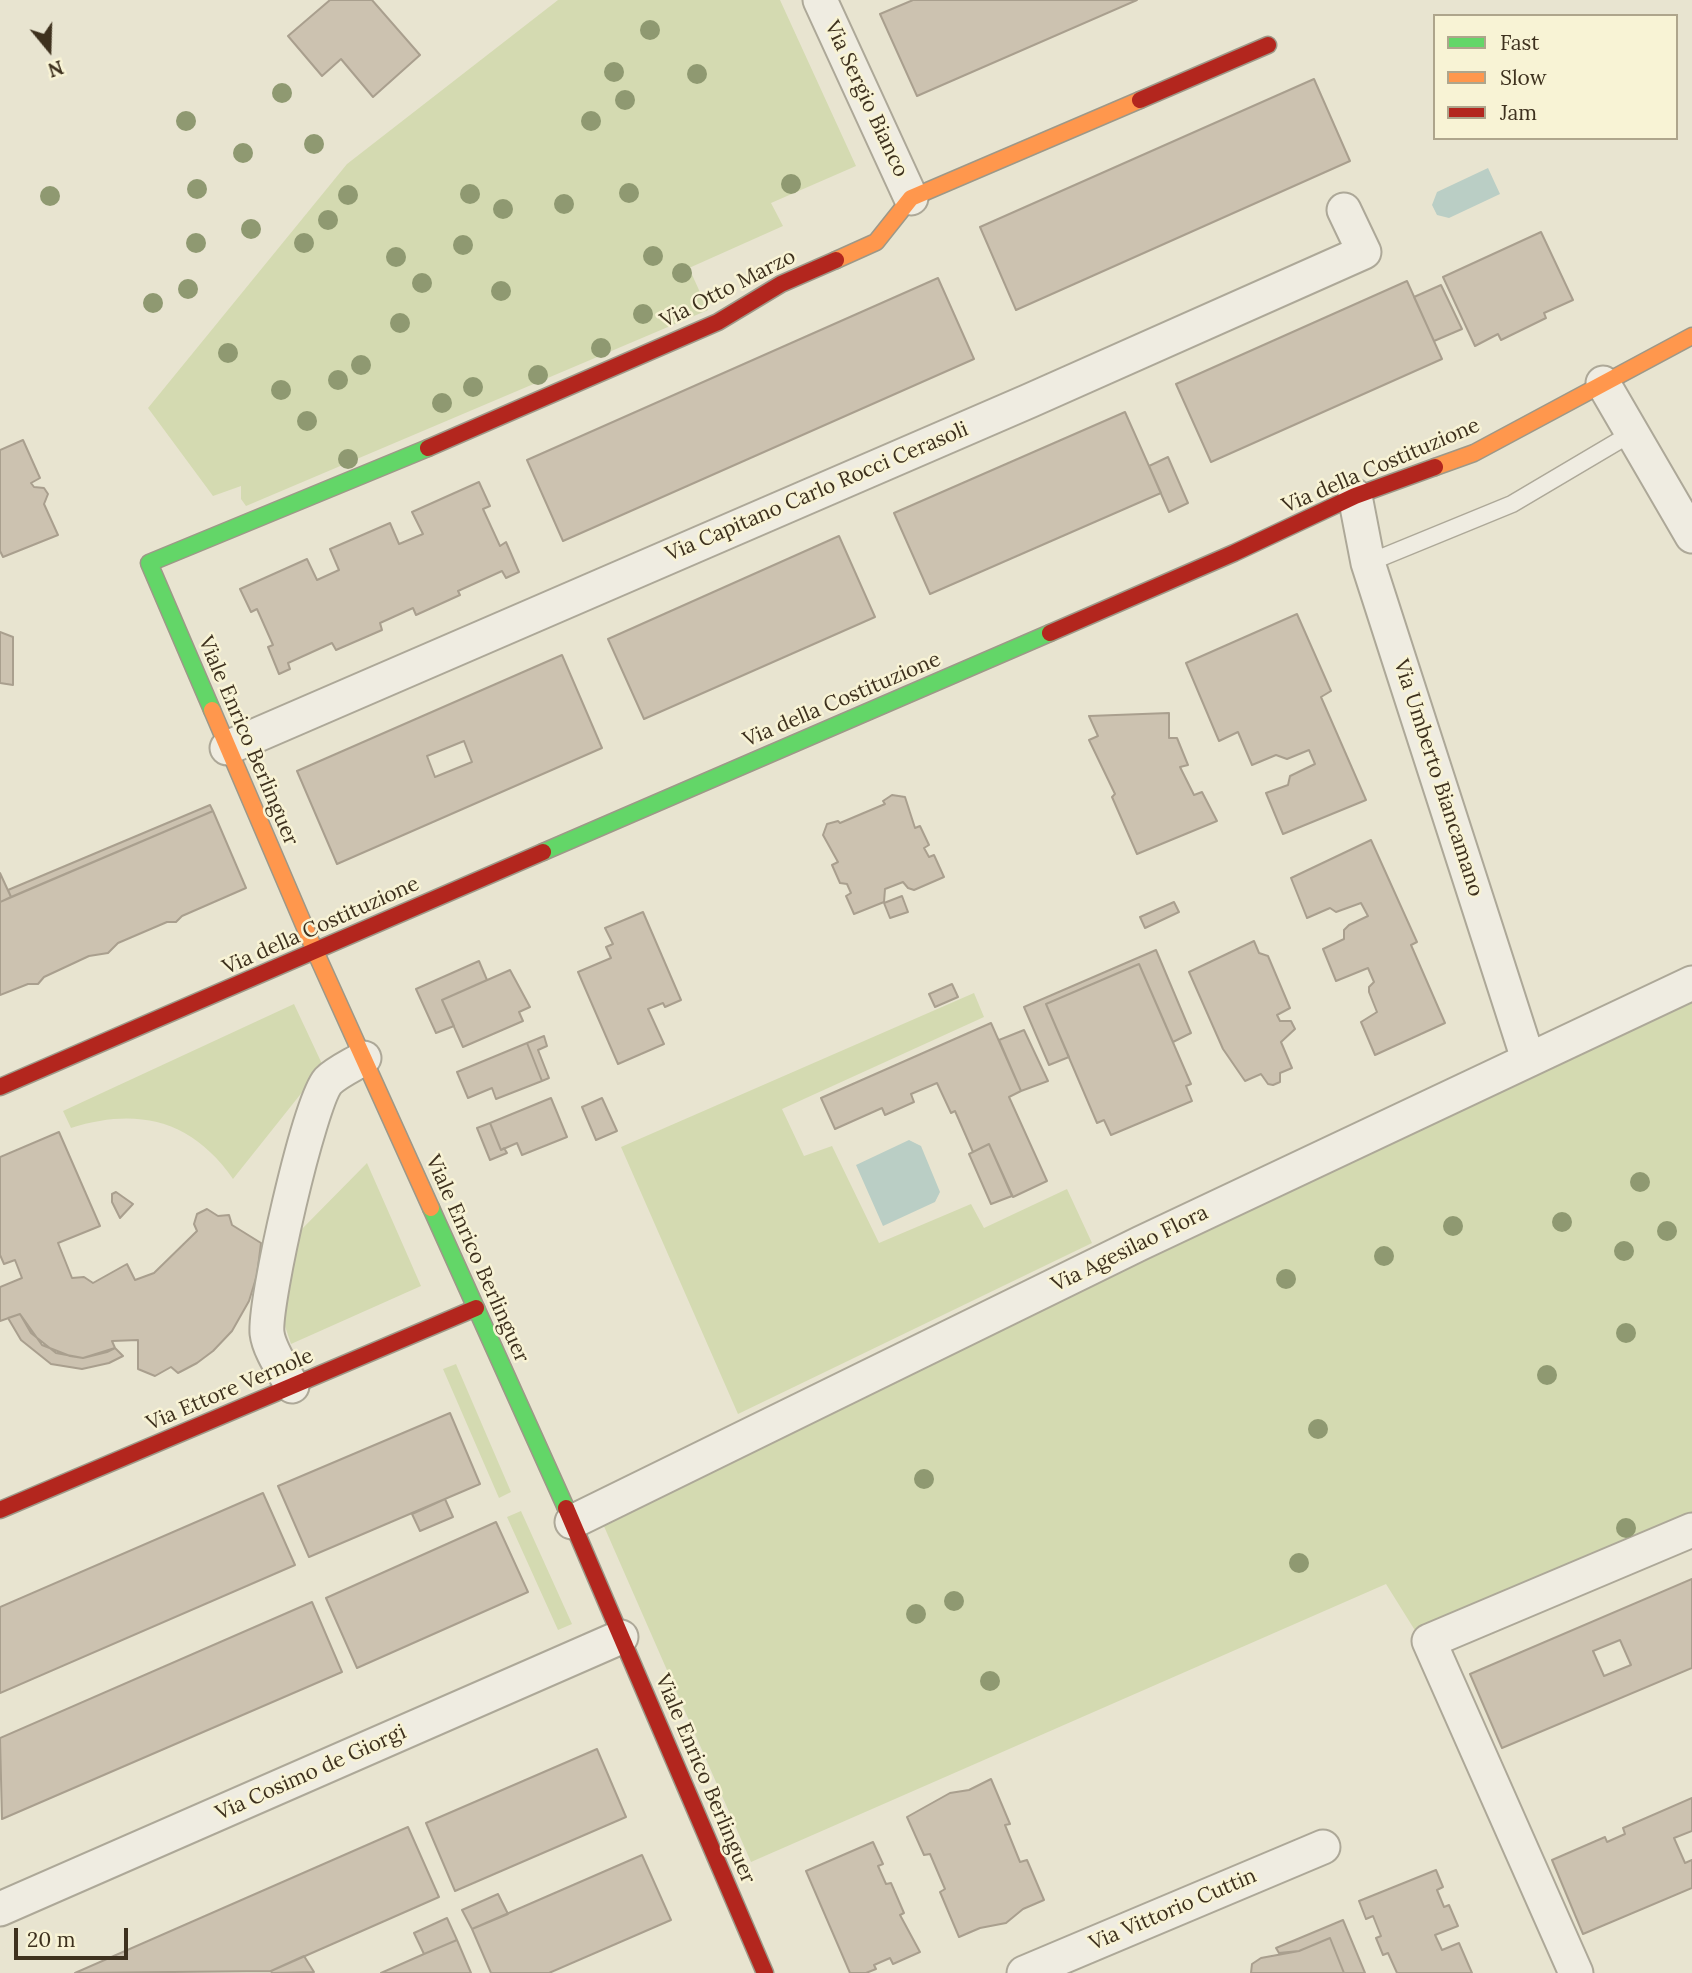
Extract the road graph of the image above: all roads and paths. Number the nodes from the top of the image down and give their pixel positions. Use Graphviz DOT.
graph roads {
  1 [pos="820,0"];
  2 [pos="1268,45"];
  3 [pos="911,198"];
  4 [pos="1344,210"];
  5 [pos="1692,336"];
  6 [pos="1603,383"];
  7 [pos="1632,433"];
  8 [pos="1355,496"];
  9 [pos="1692,536"];
  10 [pos="149,563"];
  11 [pos="1368,563"];
  12 [pos="227,748"];
  13 [pos="316,951"];
  14 [pos="1692,983"];
  15 [pos="364,1058"];
  16 [pos="1528,1059"];
  17 [pos="0,1087"];
  18 [pos="476,1308"];
  19 [pos="292,1386"];
  20 [pos="0,1510"];
  21 [pos="572,1522"];
  22 [pos="1692,1530"];
  23 [pos="621,1637"];
  24 [pos="1323,1847"];
  25 [pos="0,1909"];
  26 [pos="760,1971"];
  27 [pos="1024,1973"];
  28 [pos="1576,1973"];
  1 -- 3 [label="street, Via Sergio Bianco"];
  2 -- 3 [label="street, Via Otto Marzo"];
  3 -- 10 [label="street, Via Otto Marzo"];
  4 -- 12 [label="street, Via Capitano Carlo Rocci Cerasoli"];
  5 -- 6 [label="street, Via della Costituzione"];
  6 -- 7 [label="street"];
  6 -- 8 [label="street, Via della Costituzione"];
  7 -- 9 [label="street"];
  7 -- 11 [label="lane"];
  8 -- 11 [label="street, Via Umberto Biancamano"];
  8 -- 13 [label="street, Via della Costituzione"];
  10 -- 12 [label="street, Viale Enrico Berlinguer"];
  11 -- 16 [label="street, Via Umberto Biancamano"];
  12 -- 13 [label="street, Viale Enrico Berlinguer"];
  13 -- 15 [label="street, Viale Enrico Berlinguer"];
  13 -- 17 [label="street, Via della Costituzione"];
  14 -- 16 [label="street, Via Agesilao Flora"];
  15 -- 18 [label="street, Viale Enrico Berlinguer"];
  15 -- 19 [label="street"];
  16 -- 21 [label="street, Via Agesilao Flora"];
  18 -- 19 [label="street, Via Ettore Vernole"];
  18 -- 21 [label="street, Viale Enrico Berlinguer"];
  19 -- 20 [label="street, Via Ettore Vernole"];
  21 -- 23 [label="street, Viale Enrico Berlinguer"];
  22 -- 28 [label="street"];
  23 -- 25 [label="street, Via Cosimo de Giorgi"];
  23 -- 26 [label="street, Viale Enrico Berlinguer"];
  24 -- 27 [label="street, Via Vittorio Cuttin"];
}
